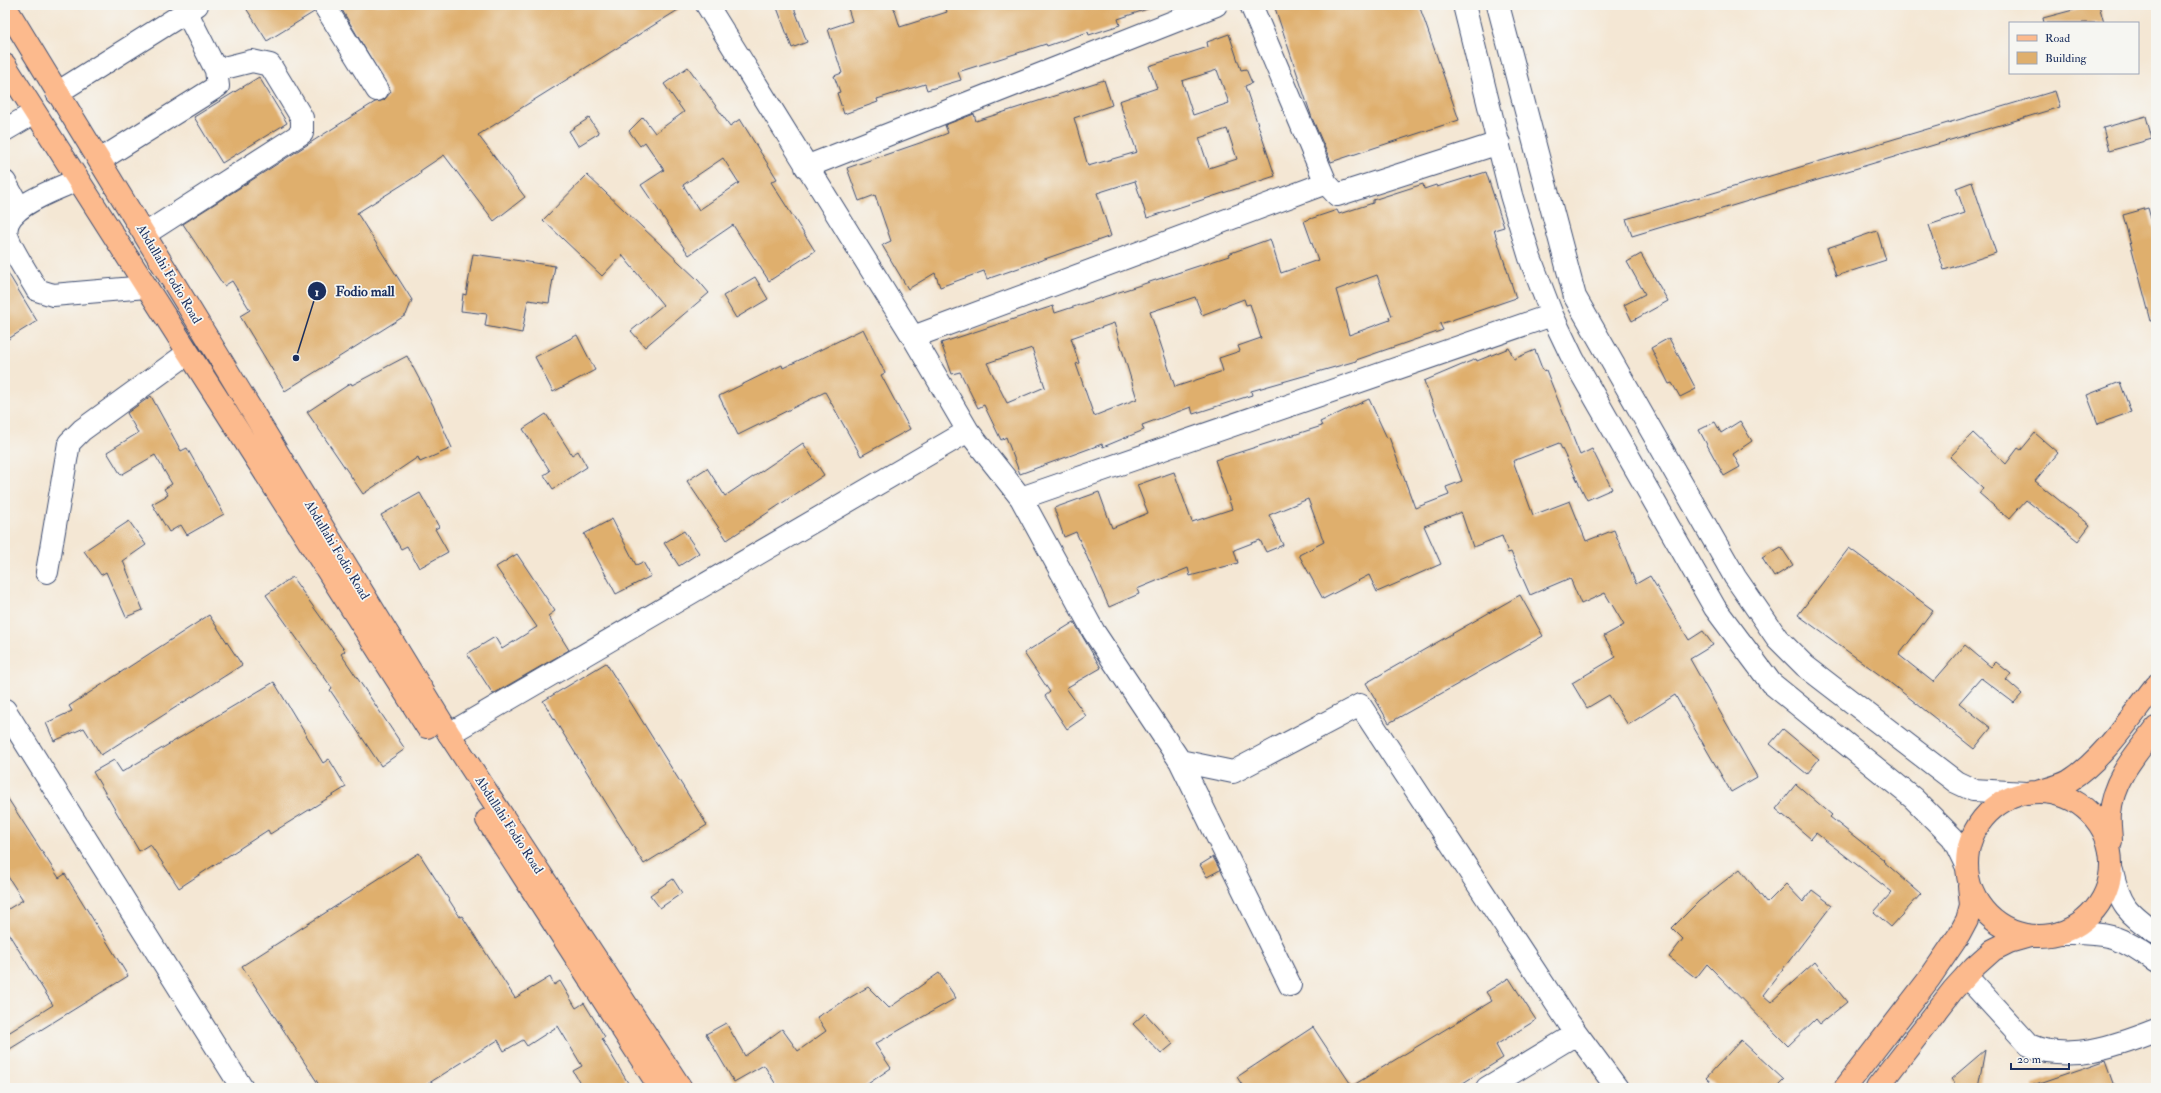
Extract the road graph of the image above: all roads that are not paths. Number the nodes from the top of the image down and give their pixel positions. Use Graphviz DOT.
graph roads {
  1 [pos="324,5"];
  2 [pos="707,5"];
  3 [pos="1216,5"];
  4 [pos="1252,5"];
  5 [pos="1464,5"];
  6 [pos="1498,5"];
  7 [pos="5,6"];
  8 [pos="192,8"];
  9 [pos="5,65"];
  10 [pos="216,70"];
  11 [pos="377,90"];
  12 [pos="58,93"];
  13 [pos="34,113"];
  14 [pos="5,130"];
  15 [pos="1499,144"];
  16 [pos="100,160"];
  17 [pos="806,167"];
  18 [pos="77,180"];
  19 [pos="5,182"];
  20 [pos="1326,183"];
  21 [pos="19,207"];
  22 [pos="145,234"];
  23 [pos="146,287"];
  24 [pos="1552,315"];
  25 [pos="913,337"];
  26 [pos="188,353"];
  27 [pos="968,431"];
  28 [pos="1021,498"];
  29 [pos="46,572"];
  30 [pos="2156,685"];
  31 [pos="5,710"];
  32 [pos="2156,728"];
  33 [pos="449,734"];
  34 [pos="1180,761"];
  35 [pos="2033,792"];
  36 [pos="2112,863"];
  37 [pos="1967,873"];
  38 [pos="2156,932"];
  39 [pos="2061,933"];
  40 [pos="2030,936"];
  41 [pos="2156,962"];
  42 [pos="1966,976"];
  43 [pos="1290,985"];
  44 [pos="2156,1030"];
  45 [pos="1576,1034"];
  46 [pos="242,1088"];
  47 [pos="660,1088"];
  48 [pos="680,1088"];
  49 [pos="1487,1088"];
  50 [pos="1617,1088"];
  51 [pos="1845,1088"];
  52 [pos="1877,1088"];
  1 -- 11 [label="street"];
  2 -- 17 [label="street"];
  3 -- 17 [label="street"];
  4 -- 20 [label="street"];
  5 -- 15 [label="street"];
  6 -- 35 [label="street"];
  7 -- 12 [label="main road, Abdullahi Fodio Road"];
  8 -- 10 [label="street"];
  8 -- 12 [label="street"];
  9 -- 13 [label="main road, Abdullahi Fodio Road"];
  10 -- 16 [label="street"];
  10 -- 22 [label="street"];
  12 -- 16 [label="main road, Abdullahi Fodio Road"];
  13 -- 14 [label="street"];
  13 -- 18 [label="main road, Abdullahi Fodio Road"];
  15 -- 20 [label="street"];
  15 -- 24 [label="street"];
  16 -- 22 [label="main road, Abdullahi Fodio Road"];
  17 -- 25 [label="street"];
  18 -- 21 [label="street"];
  18 -- 23 [label="main road, Abdullahi Fodio Road"];
  19 -- 21 [label="street"];
  20 -- 25 [label="street"];
  21 -- 23 [label="street"];
  22 -- 33 [label="main road, Abdullahi Fodio Road"];
  23 -- 26 [label="main road, Abdullahi Fodio Road"];
  24 -- 28 [label="street"];
  24 -- 37 [label="street"];
  25 -- 27 [label="street"];
  26 -- 29 [label="street"];
  26 -- 47 [label="main road, Abdullahi Fodio Road"];
  27 -- 28 [label="street"];
  27 -- 33 [label="street"];
  28 -- 34 [label="street"];
  30 -- 35 [label="main road"];
  31 -- 46 [label="street"];
  32 -- 36 [label="main road"];
  33 -- 48 [label="main road, Abdullahi Fodio Road"];
  34 -- 43 [label="street"];
  34 -- 45 [label="street"];
  35 -- 36 [label="main road"];
  35 -- 37 [label="main road"];
  36 -- 38 [label="street"];
  36 -- 39 [label="main road"];
  37 -- 40 [label="main road"];
  37 -- 51 [label="main road"];
  39 -- 40 [label="main road"];
  39 -- 41 [label="street"];
  40 -- 42 [label="main road"];
  42 -- 44 [label="street"];
  42 -- 52 [label="main road"];
  45 -- 49 [label="street"];
  45 -- 50 [label="street"];
}
